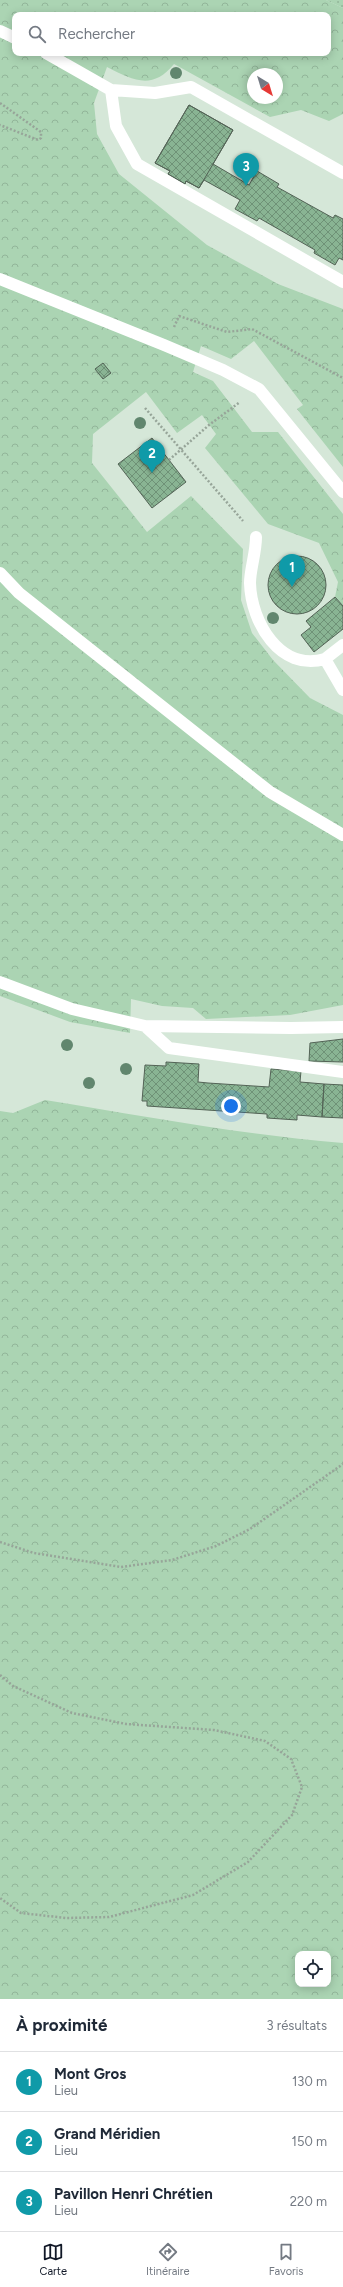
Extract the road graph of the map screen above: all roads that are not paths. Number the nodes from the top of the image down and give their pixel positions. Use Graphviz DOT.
graph roads {
  1 [pos="0,31"];
  2 [pos="12,37"];
  3 [pos="51,56"];
  4 [pos="111,90"];
  5 [pos="343,173"];
  6 [pos="0,279"];
  7 [pos="343,282"];
  8 [pos="343,492"];
  9 [pos="256,537"];
  10 [pos="0,573"];
  11 [pos="343,646"];
  12 [pos="325,660"];
  13 [pos="343,690"];
  14 [pos="343,835"];
  15 [pos="0,982"];
  16 [pos="145,1026"];
  17 [pos="343,1026"];
  18 [pos="343,1072"];
  1 -- 2 [label="lane"];
  3 -- 4 [label="lane"];
  4 -- 5 [label="lane"];
  4 -- 7 [label="lane"];
  6 -- 8 [label="lane"];
  9 -- 12 [label="lane"];
  10 -- 14 [label="lane"];
  11 -- 12 [label="lane"];
  12 -- 13 [label="lane"];
  15 -- 16 [label="lane"];
  16 -- 17 [label="lane"];
  16 -- 18 [label="lane"];
}
